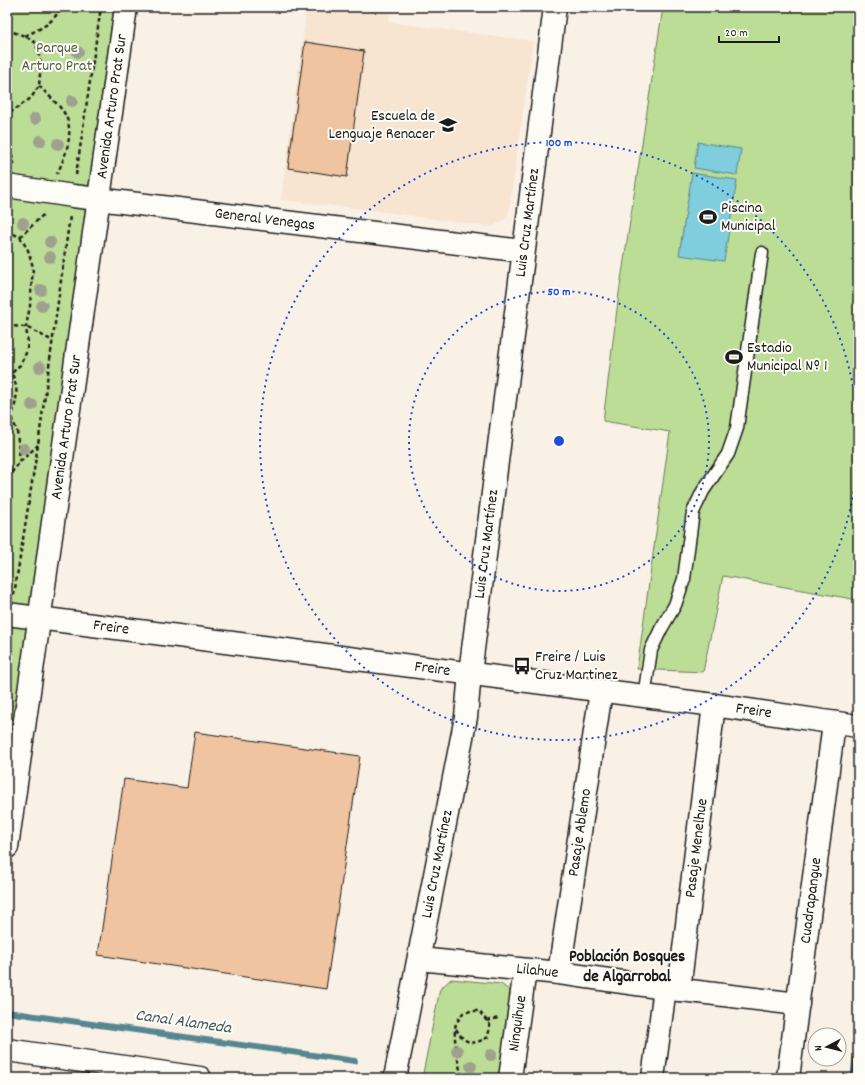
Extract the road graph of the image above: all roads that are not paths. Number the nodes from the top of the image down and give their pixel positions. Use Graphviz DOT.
graph roads {
  1 [pos="126,7"];
  2 [pos="555,7"];
  3 [pos="11,179"];
  4 [pos="99,198"];
  5 [pos="523,252"];
  6 [pos="762,253"];
  7 [pos="10,608"];
  8 [pos="39,619"];
  9 [pos="470,674"];
  10 [pos="600,692"];
  11 [pos="644,697"];
  12 [pos="714,705"];
  13 [pos="834,723"];
  14 [pos="858,726"];
  15 [pos="7,847"];
  16 [pos="418,959"];
  17 [pos="525,970"];
  18 [pos="559,973"];
  19 [pos="672,989"];
  20 [pos="798,1004"];
  21 [pos="7,1050"];
  22 [pos="190,1077"];
  23 [pos="395,1078"];
  24 [pos="510,1078"];
  25 [pos="653,1078"];
  26 [pos="788,1078"];
  1 -- 4 [label="street, Avenida Arturo Prat Sur"];
  2 -- 5 [label="street, Luis Cruz Martínez"];
  3 -- 4 [label="street, General Venegas"];
  4 -- 5 [label="street, General Venegas"];
  4 -- 8 [label="street, Avenida Arturo Prat Sur"];
  5 -- 9 [label="street, Luis Cruz Martínez"];
  6 -- 11 [label="lane"];
  7 -- 8 [label="street, Freire"];
  8 -- 9 [label="street, Freire"];
  8 -- 15 [label="street, Avenida Arturo Prat Sur"];
  9 -- 10 [label="street, Freire"];
  9 -- 16 [label="street, Luis Cruz Martínez"];
  10 -- 11 [label="street, Freire"];
  10 -- 18 [label="street, Pasaje Ablemo"];
  11 -- 12 [label="street, Freire"];
  12 -- 13 [label="street, Freire"];
  12 -- 19 [label="street, Pasaje Menelhue"];
  13 -- 14 [label="street, Freire"];
  13 -- 20 [label="street, Cuadrapangue"];
  16 -- 17 [label="street, Lilahue"];
  16 -- 23 [label="street, Luis Cruz Martínez"];
  17 -- 18 [label="street, Lilahue"];
  17 -- 24 [label="street, Ninquihue"];
  18 -- 19 [label="street, Lilahue"];
  19 -- 20 [label="street, Lilahue"];
  19 -- 25 [label="street, Pasaje Menelhue"];
  20 -- 26 [label="street, Cuadrapangue"];
  21 -- 22 [label="street"];
}
